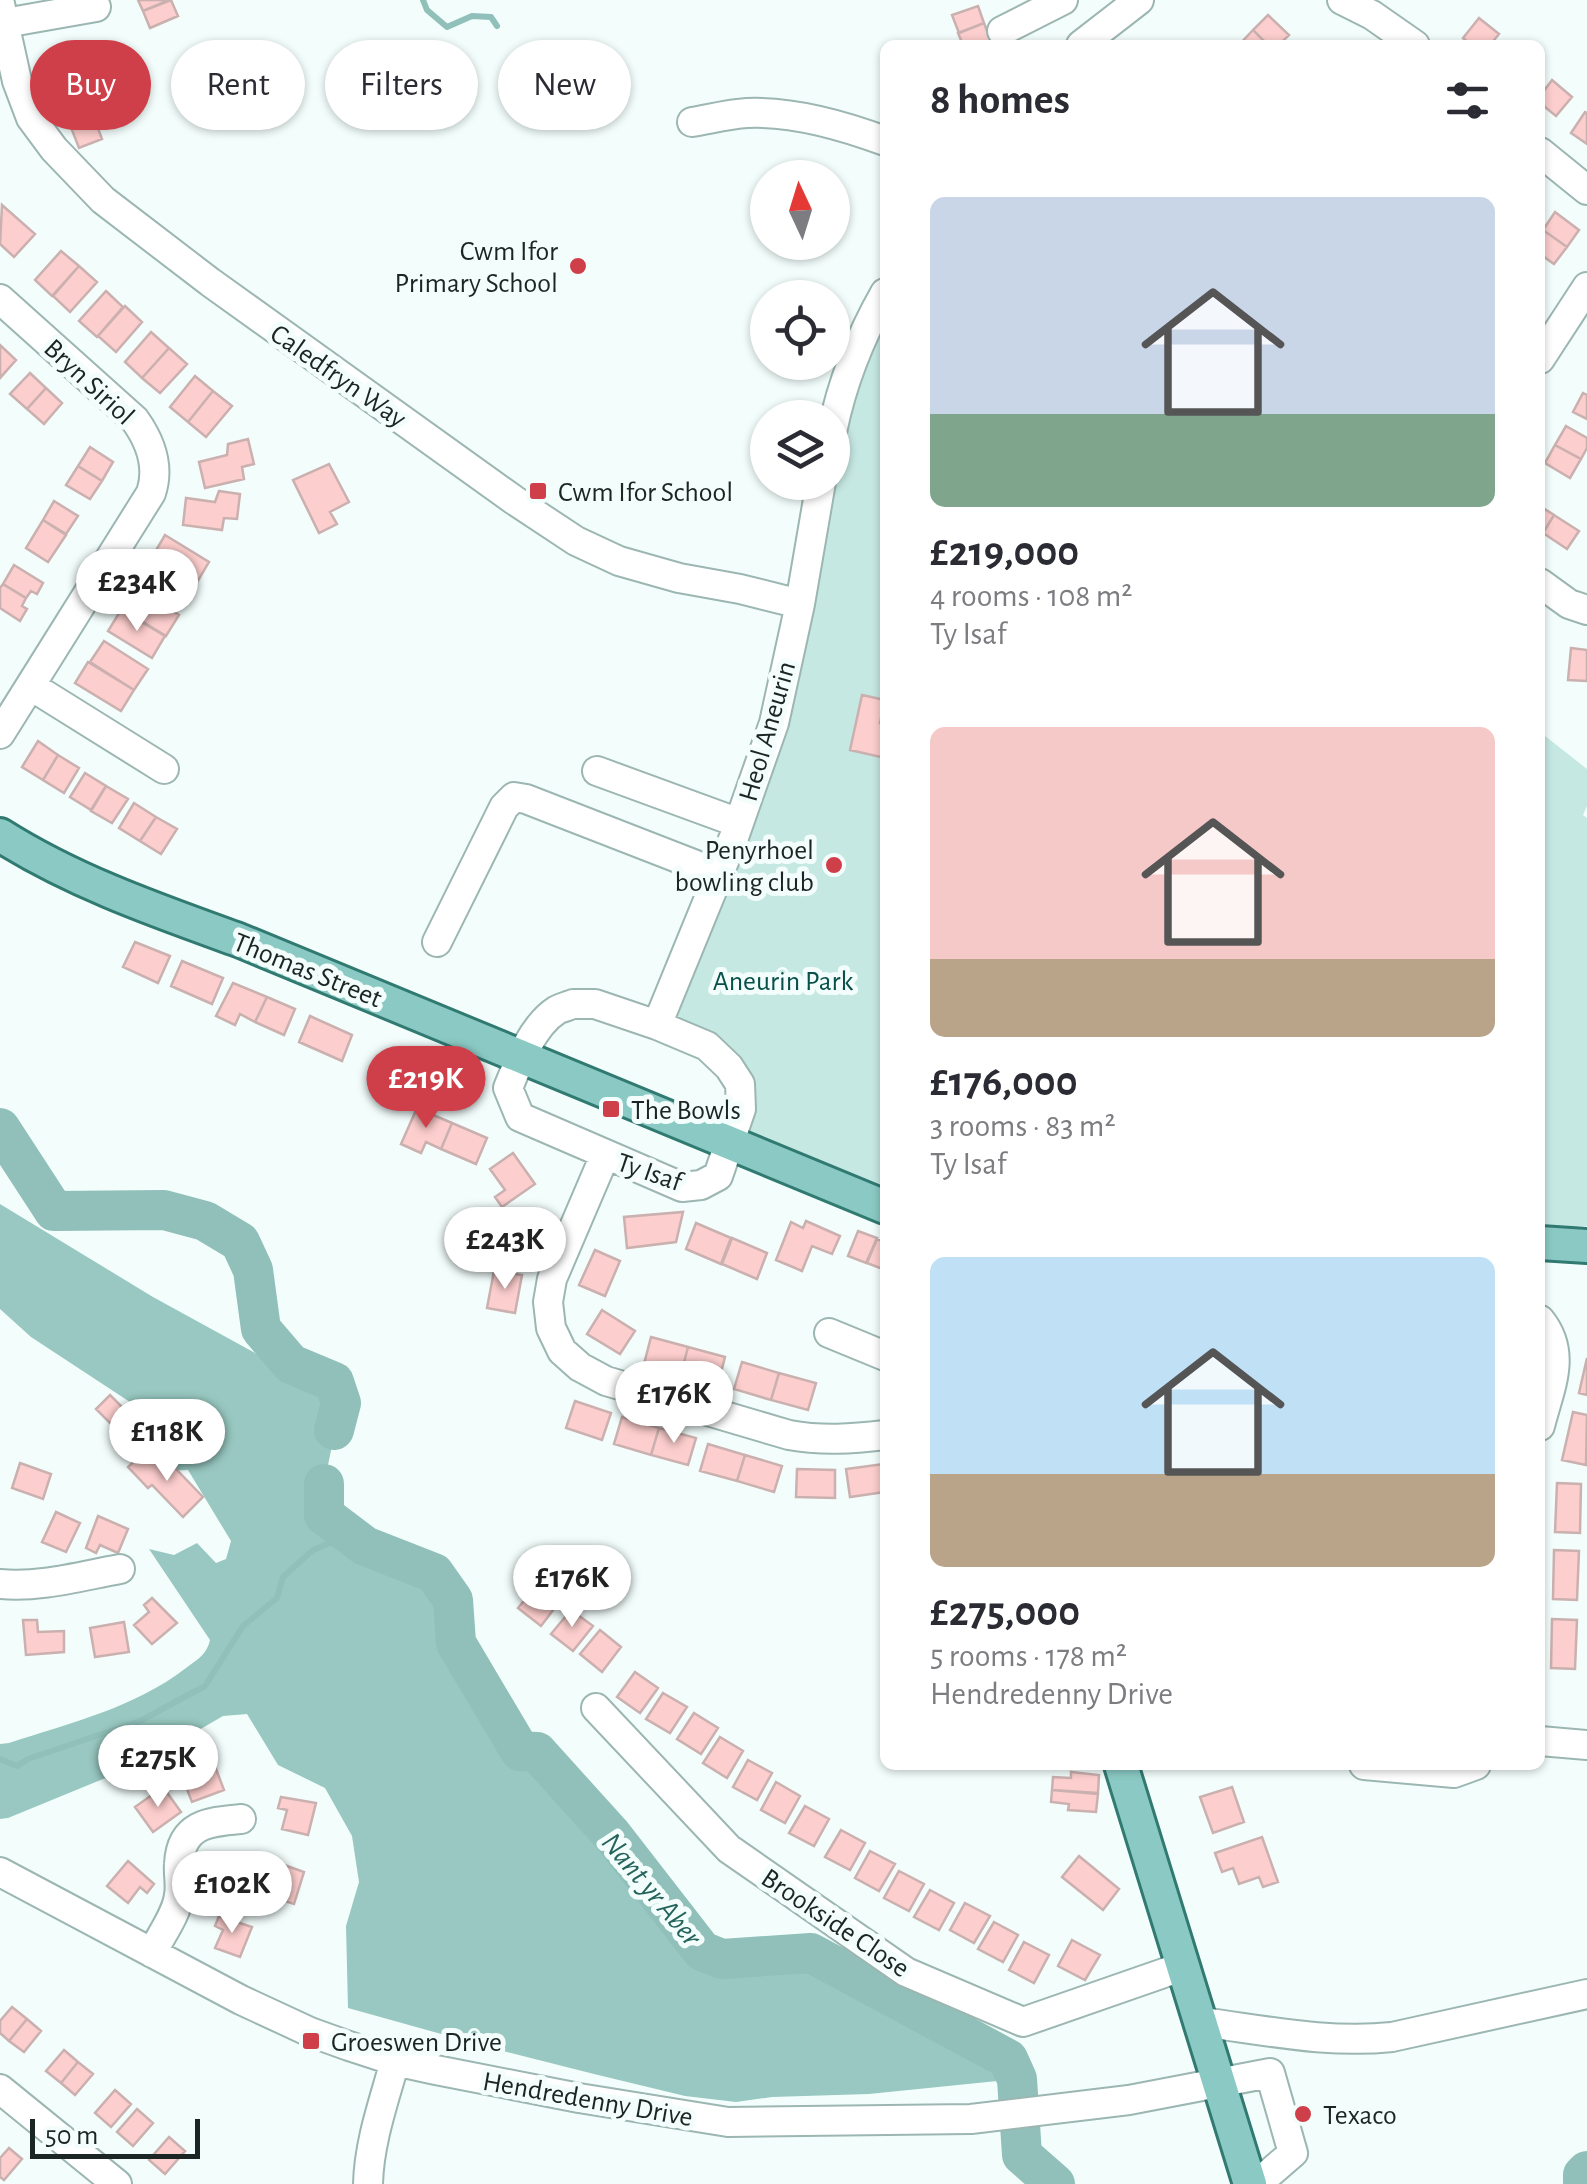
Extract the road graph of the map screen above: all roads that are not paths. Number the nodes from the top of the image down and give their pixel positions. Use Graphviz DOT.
graph roads {
  1 [pos="1063,0"];
  2 [pos="1139,0"];
  3 [pos="1342,0"];
  4 [pos="96,8"];
  5 [pos="2,13"];
  6 [pos="1001,29"];
  7 [pos="1088,40"];
  8 [pos="1408,40"];
  9 [pos="692,122"];
  10 [pos="880,139"];
  11 [pos="1545,156"];
  12 [pos="1587,190"];
  13 [pos="1587,287"];
  14 [pos="0,299"];
  15 [pos="880,303"];
  16 [pos="1545,351"];
  17 [pos="838,400"];
  18 [pos="819,500"];
  19 [pos="1545,587"];
  20 [pos="800,604"];
  21 [pos="1587,610"];
  22 [pos="31,686"];
  23 [pos="0,734"];
  24 [pos="164,768"];
  25 [pos="597,771"];
  26 [pos="739,823"];
  27 [pos="0,834"];
  28 [pos="720,874"];
  29 [pos="437,942"];
  30 [pos="657,1025"];
  31 [pos="520,1056"];
  32 [pos="730,1142"];
  33 [pos="605,1155"];
  34 [pos="880,1205"];
  35 [pos="1545,1244"];
  36 [pos="1587,1246"];
  37 [pos="1545,1326"];
  38 [pos="829,1333"];
  39 [pos="880,1354"];
  40 [pos="1545,1404"];
  41 [pos="880,1436"];
  42 [pos="120,1569"];
  43 [pos="6,1585"];
  44 [pos="596,1708"];
  45 [pos="1545,1741"];
  46 [pos="1587,1745"];
  47 [pos="1123,1770"];
  48 [pos="1414,1770"];
  49 [pos="1464,1770"];
  50 [pos="241,1820"];
  51 [pos="0,1872"];
  52 [pos="152,1952"];
  53 [pos="1184,1966"];
  54 [pos="1587,1994"];
  55 [pos="1201,2022"];
  56 [pos="395,2061"];
  57 [pos="1218,2082"];
  58 [pos="0,2088"];
  59 [pos="117,2184"];
  60 [pos="368,2184"];
  61 [pos="1253,2184"];
  1 -- 6 [label="street"];
  2 -- 7 [label="street"];
  3 -- 8 [label="street"];
  4 -- 5 [label="street"];
  5 -- 20 [label="street, Caledfryn Way"];
  9 -- 10 [label="street"];
  11 -- 12 [label="street"];
  13 -- 16 [label="street"];
  14 -- 22 [label="street, Bryn Siriol"];
  15 -- 17 [label="street"];
  18 -- 20 [label="street, Heol Aneurin"];
  19 -- 21 [label="street"];
  20 -- 26 [label="street, Heol Aneurin"];
  22 -- 23 [label="street, Bryn Siriol"];
  22 -- 24 [label="street"];
  25 -- 26 [label="street"];
  26 -- 28 [label="street, Heol Aneurin"];
  27 -- 31 [label="main road, Thomas Street"];
  28 -- 29 [label="street"];
  28 -- 30 [label="street, Heol Aneurin"];
  30 -- 31 [label="street"];
  30 -- 32 [label="street"];
  31 -- 32 [label="main road, Thomas Street"];
  31 -- 33 [label="street, Ty Isaf"];
  32 -- 33 [label="street, Ty Isaf"];
  32 -- 34 [label="main road, Thomas Street"];
  33 -- 41 [label="street, Ty Isaf"];
  35 -- 36 [label="main road"];
  37 -- 40 [label="street"];
  38 -- 39 [label="street"];
  42 -- 43 [label="street"];
  44 -- 53 [label="street, Brookside Close"];
  45 -- 46 [label="street"];
  47 -- 53 [label="main road"];
  48 -- 49 [label="street"];
  50 -- 52 [label="street"];
  51 -- 52 [label="street, Hendredenny Drive"];
  52 -- 56 [label="street, Hendredenny Drive"];
  53 -- 55 [label="main road"];
  54 -- 55 [label="street"];
  55 -- 57 [label="main road"];
  56 -- 57 [label="street, Hendredenny Drive"];
  56 -- 60 [label="street"];
  57 -- 61 [label="main road"];
  57 -- 61 [label="street, Hendredenny Drive"];
  58 -- 59 [label="street"];
}
